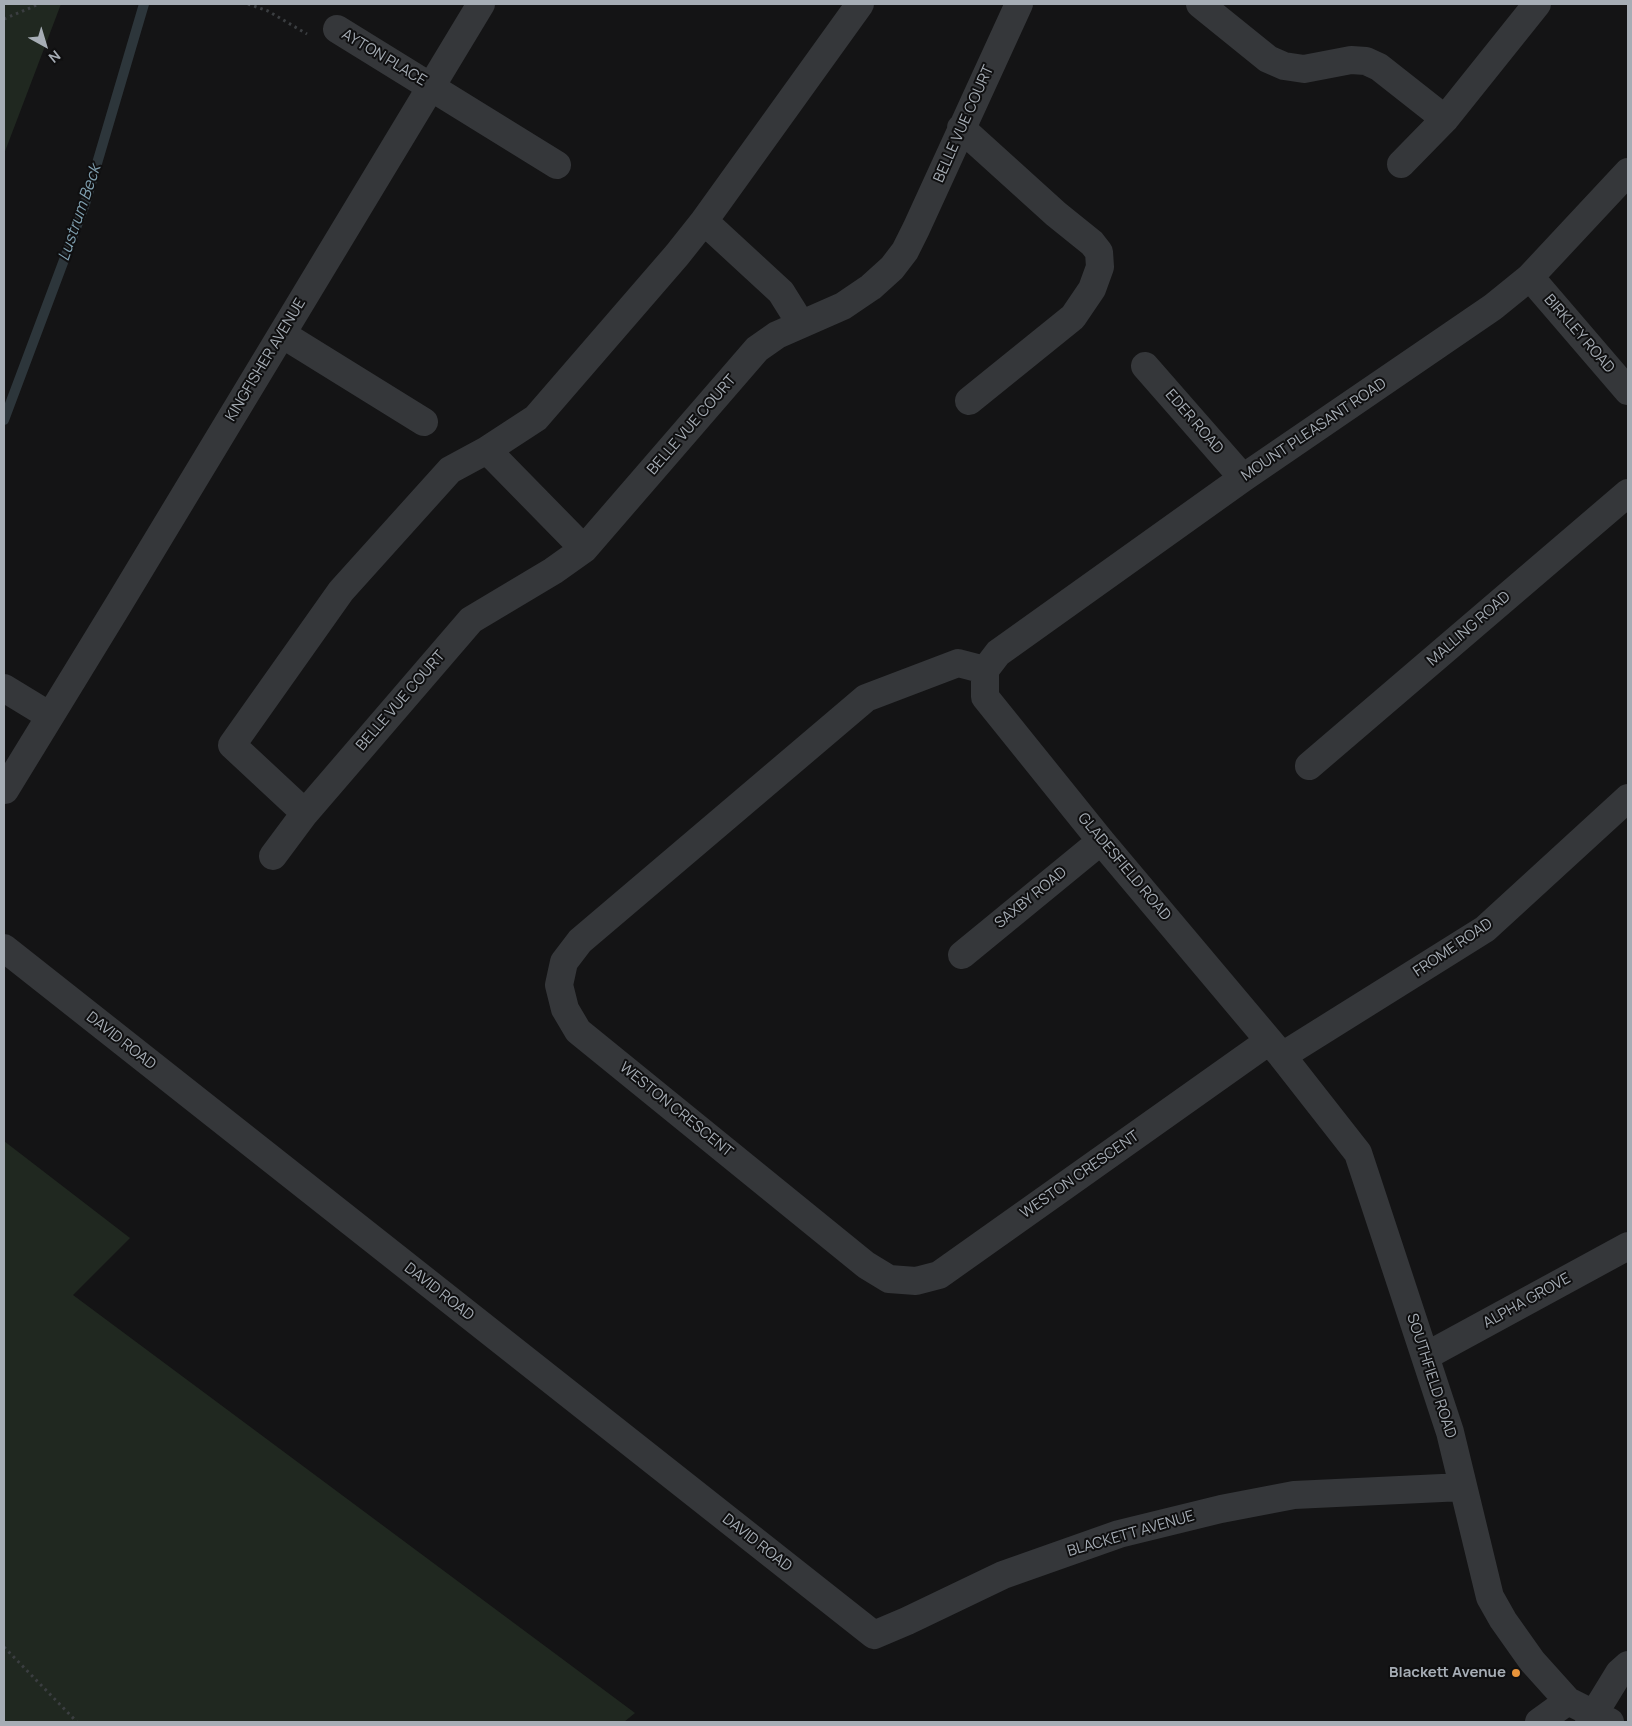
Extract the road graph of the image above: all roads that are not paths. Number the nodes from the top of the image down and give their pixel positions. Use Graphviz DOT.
graph roads {
  1 [pos="481,4"];
  2 [pos="860,4"];
  3 [pos="1019,4"];
  4 [pos="1200,4"];
  5 [pos="1537,4"];
  6 [pos="337,29"];
  7 [pos="432,87"];
  8 [pos="1445,120"];
  9 [pos="962,128"];
  10 [pos="1401,164"];
  11 [pos="557,165"];
  12 [pos="1628,172"];
  13 [pos="704,221"];
  14 [pos="1530,277"];
  15 [pos="802,324"];
  16 [pos="282,334"];
  17 [pos="1145,366"];
  18 [pos="1628,391"];
  19 [pos="968,401"];
  20 [pos="424,422"];
  21 [pos="487,450"];
  22 [pos="1243,478"];
  23 [pos="1628,493"];
  24 [pos="584,549"];
  25 [pos="985,670"];
  26 [pos="4,688"];
  27 [pos="50,716"];
  28 [pos="1309,766"];
  29 [pos="5,790"];
  30 [pos="1628,798"];
  31 [pos="305,813"];
  32 [pos="1101,841"];
  33 [pos="273,856"];
  34 [pos="4,948"];
  35 [pos="962,955"];
  36 [pos="1276,1048"];
  37 [pos="1628,1246"];
  38 [pos="1426,1356"];
  39 [pos="1463,1487"];
  40 [pos="874,1635"];
  41 [pos="1628,1666"];
  42 [pos="1568,1700"];
  43 [pos="1598,1719"];
  44 [pos="1539,1722"];
  1 -- 7 [label="street, KINGFISHER AVENUE"];
  2 -- 13 [label="street"];
  3 -- 9 [label="street, BELLE VUE COURT"];
  4 -- 8 [label="street"];
  5 -- 8 [label="street"];
  6 -- 7 [label="street, AYTON PLACE"];
  7 -- 11 [label="street, AYTON PLACE"];
  7 -- 16 [label="street, KINGFISHER AVENUE"];
  8 -- 10 [label="street"];
  9 -- 15 [label="street, BELLE VUE COURT"];
  9 -- 19 [label="street"];
  12 -- 14 [label="street, MOUNT PLEASANT ROAD"];
  13 -- 15 [label="street"];
  13 -- 21 [label="street"];
  14 -- 18 [label="street, BIRKLEY ROAD"];
  14 -- 22 [label="street, MOUNT PLEASANT ROAD"];
  15 -- 24 [label="street, BELLE VUE COURT"];
  16 -- 20 [label="street"];
  16 -- 27 [label="street, KINGFISHER AVENUE"];
  17 -- 22 [label="street, EDER ROAD"];
  21 -- 24 [label="street"];
  21 -- 31 [label="street"];
  22 -- 25 [label="street, MOUNT PLEASANT ROAD"];
  23 -- 28 [label="street, MALLING ROAD"];
  24 -- 31 [label="street, BELLE VUE COURT"];
  25 -- 32 [label="street, GLADESFIELD ROAD"];
  25 -- 36 [label="street, WESTON CRESCENT"];
  26 -- 27 [label="street"];
  27 -- 29 [label="street, KINGFISHER AVENUE"];
  30 -- 36 [label="street, FROME ROAD"];
  31 -- 33 [label="street, BELLE VUE COURT"];
  32 -- 35 [label="street, SAXBY ROAD"];
  32 -- 36 [label="street, GLADESFIELD ROAD"];
  34 -- 40 [label="street, DAVID ROAD"];
  36 -- 38 [label="street, SOUTHFIELD ROAD"];
  37 -- 38 [label="street, ALPHA GROVE"];
  38 -- 39 [label="street, SOUTHFIELD ROAD"];
  39 -- 40 [label="street, BLACKETT AVENUE"];
  39 -- 42 [label="street, SOUTHFIELD ROAD"];
  41 -- 43 [label="street"];
  42 -- 43 [label="street"];
  42 -- 44 [label="street"];
}
